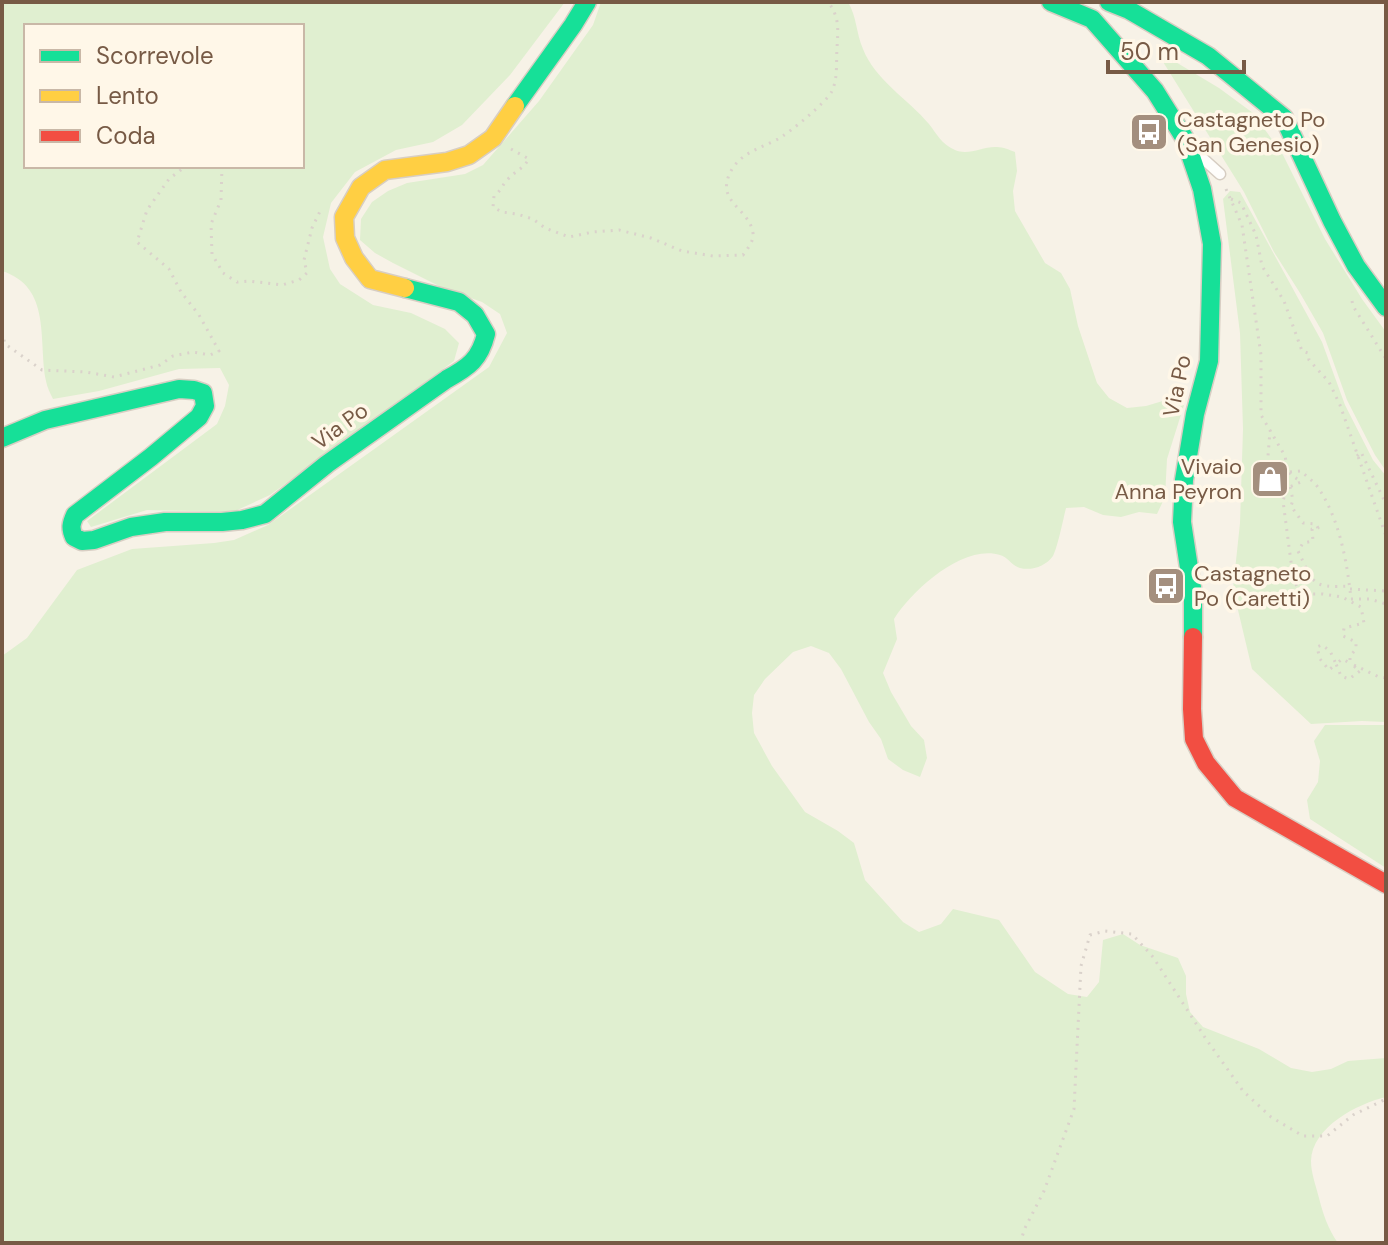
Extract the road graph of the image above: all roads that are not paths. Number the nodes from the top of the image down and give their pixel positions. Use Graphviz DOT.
graph roads {
  1 [pos="587,2"];
  2 [pos="1051,2"];
  3 [pos="1109,2"];
  4 [pos="1186,144"];
  5 [pos="1220,174"];
  6 [pos="1386,307"];
  7 [pos="2,438"];
  8 [pos="1386,884"];
  1 -- 7 [label="street, Via Po"];
  2 -- 4 [label="street, Via Po"];
  3 -- 6 [label="street"];
  4 -- 5 [label="lane"];
  4 -- 8 [label="street, Via Po"];
}
